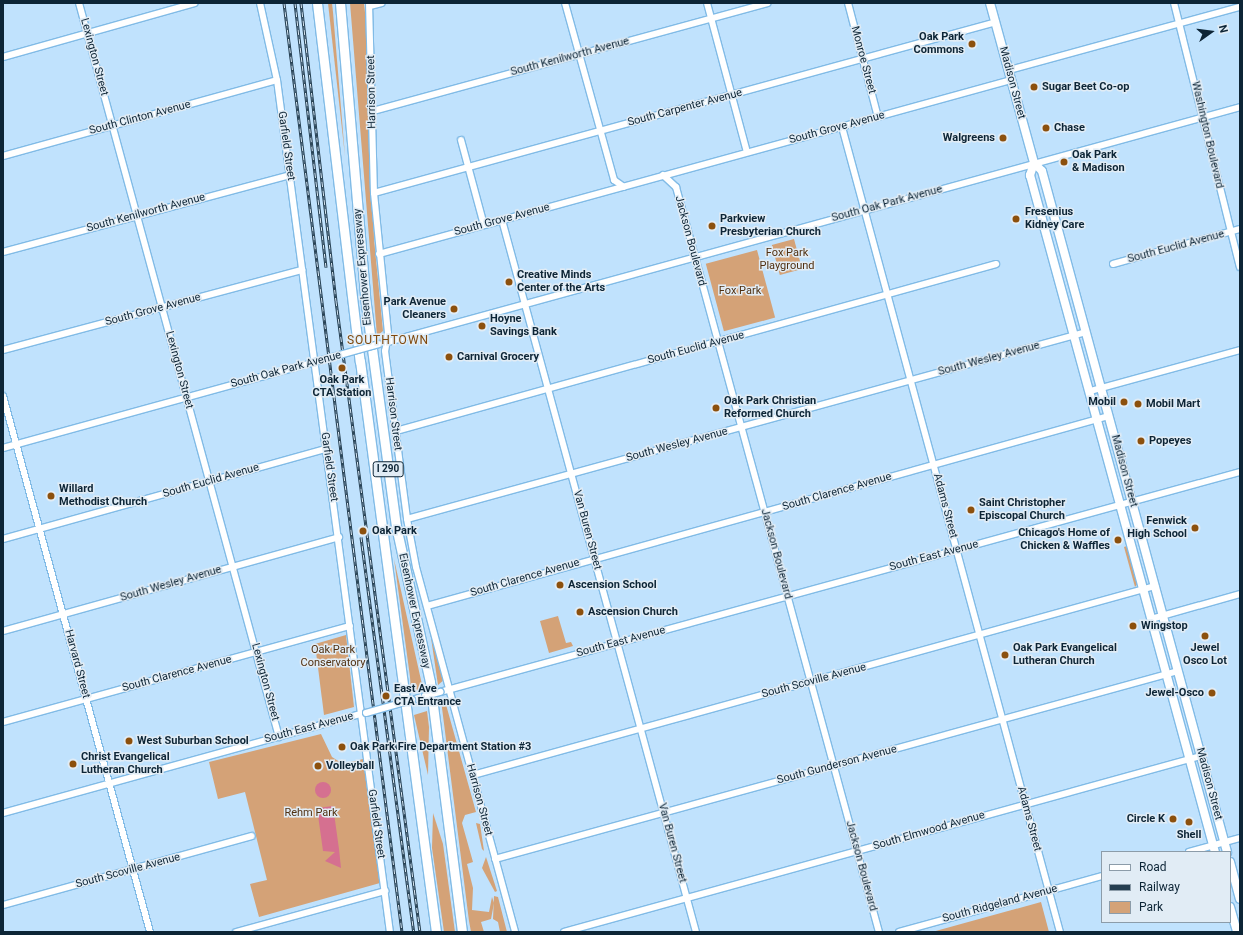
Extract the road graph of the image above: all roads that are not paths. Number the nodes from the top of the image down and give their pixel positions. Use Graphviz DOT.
graph roads {
  1 [pos="79,3"];
  2 [pos="195,3"];
  3 [pos="260,3"];
  4 [pos="317,3"];
  5 [pos="340,3"];
  6 [pos="382,3"];
  7 [pos="565,3"];
  8 [pos="707,3"];
  9 [pos="767,3"];
  10 [pos="848,3"];
  11 [pos="990,3"];
  12 [pos="1174,3"];
  13 [pos="370,5"];
  14 [pos="1240,7"];
  15 [pos="711,18"];
  16 [pos="996,22"];
  17 [pos="1180,24"];
  18 [pos="87,33"];
  19 [pos="579,55"];
  20 [pos="3,57"];
  21 [pos="863,59"];
  22 [pos="1009,70"];
  23 [pos="277,80"];
  24 [pos="1011,80"];
  25 [pos="732,95"];
  26 [pos="1240,106"];
  27 [pos="373,111"];
  28 [pos="878,116"];
  29 [pos="1202,117"];
  30 [pos="112,126"];
  31 [pos="842,127"];
  32 [pos="601,131"];
  33 [pos="461,140"];
  34 [pos="747,152"];
  35 [pos="3,156"];
  36 [pos="1034,163"];
  37 [pos="469,167"];
  38 [pos="290,175"];
  39 [pos="666,177"];
  40 [pos="622,186"];
  41 [pos="374,193"];
  42 [pos="864,210"];
  43 [pos="137,215"];
  44 [pos="502,220"];
  45 [pos="484,225"];
  46 [pos="1240,229"];
  47 [pos="1230,232"];
  48 [pos="3,252"];
  49 [pos="379,254"];
  50 [pos="694,257"];
  51 [pos="996,264"];
  52 [pos="1113,264"];
  53 [pos="1240,267"];
  54 [pos="302,270"];
  55 [pos="888,295"];
  56 [pos="525,304"];
  57 [pos="162,307"];
  58 [pos="1086,332"];
  59 [pos="1074,335"];
  60 [pos="387,342"];
  61 [pos="718,342"];
  62 [pos="3,350"];
  63 [pos="1240,350"];
  64 [pos="316,361"];
  65 [pos="910,380"];
  66 [pos="1101,388"];
  67 [pos="548,389"];
  68 [pos="1090,391"];
  69 [pos="3,396"];
  70 [pos="186,397"];
  71 [pos="1109,416"];
  72 [pos="1097,420"];
  73 [pos="741,427"];
  74 [pos="396,431"];
  75 [pos="16,444"];
  76 [pos="3,448"];
  77 [pos="326,449"];
  78 [pos="933,465"];
  79 [pos="1240,472"];
  80 [pos="571,474"];
  81 [pos="210,482"];
  82 [pos="1132,502"];
  83 [pos="1121,505"];
  84 [pos="765,512"];
  85 [pos="407,519"];
  86 [pos="39,529"];
  87 [pos="339,537"];
  88 [pos="3,539"];
  89 [pos="956,550"];
  90 [pos="594,559"];
  91 [pos="233,566"];
  92 [pos="1155,586"];
  93 [pos="1144,590"];
  94 [pos="1240,594"];
  95 [pos="787,596"];
  96 [pos="427,606"];
  97 [pos="63,614"];
  98 [pos="1163,615"];
  99 [pos="1151,619"];
  100 [pos="350,626"];
  101 [pos="3,631"];
  102 [pos="980,635"];
  103 [pos="617,643"];
  104 [pos="256,652"];
  105 [pos="1178,671"];
  106 [pos="1166,674"];
  107 [pos="811,682"];
  108 [pos="450,690"];
  109 [pos="86,699"];
  110 [pos="364,713"];
  111 [pos="1002,719"];
  112 [pos="3,722"];
  113 [pos="641,729"];
  114 [pos="279,737"];
  115 [pos="1201,756"];
  116 [pos="1189,759"];
  117 [pos="833,766"];
  118 [pos="472,775"];
  119 [pos="110,784"];
  120 [pos="1026,805"];
  121 [pos="664,812"];
  122 [pos="3,813"];
  123 [pos="252,836"];
  124 [pos="1240,838"];
  125 [pos="1224,842"];
  126 [pos="1215,849"];
  127 [pos="1198,851"];
  128 [pos="1227,851"];
  129 [pos="857,852"];
  130 [pos="495,859"];
  131 [pos="1231,866"];
  132 [pos="133,869"];
  133 [pos="1101,876"];
  134 [pos="385,891"];
  135 [pos="1049,891"];
  136 [pos="687,899"];
  137 [pos="1240,899"];
  138 [pos="3,905"];
  139 [pos="1231,911"];
  140 [pos="1236,931"];
  141 [pos="150,932"];
  142 [pos="236,932"];
  143 [pos="390,932"];
  144 [pos="436,932"];
  145 [pos="462,932"];
  146 [pos="515,932"];
  147 [pos="564,932"];
  148 [pos="696,932"];
  149 [pos="879,932"];
  150 [pos="899,932"];
  151 [pos="1060,932"];
  1 -- 18 [label="street, Lexington Street"];
  2 -- 18 [label="street"];
  3 -- 23 [label="street, Garfield Street"];
  4 -- 144 [label="highway, Eisenhower Expressway / I 290"];
  5 -- 145 [label="highway, Eisenhower Expressway / I 290"];
  6 -- 13 [label="street"];
  7 -- 19 [label="street"];
  8 -- 15 [label="street"];
  9 -- 15 [label="street, South Kenilworth Avenue"];
  10 -- 21 [label="street, Monroe Street"];
  11 -- 16 [label="main road, Madison Street"];
  12 -- 17 [label="street, Washington Boulevard"];
  13 -- 27 [label="street, Harrison Street"];
  14 -- 17 [label="street"];
  15 -- 19 [label="street, South Kenilworth Avenue"];
  15 -- 25 [label="street"];
  16 -- 21 [label="street, South Carpenter Avenue"];
  16 -- 22 [label="main road, Madison Street"];
  17 -- 22 [label="street"];
  17 -- 29 [label="street, Washington Boulevard"];
  18 -- 20 [label="street"];
  18 -- 30 [label="street, Lexington Street"];
  19 -- 27 [label="street, South Kenilworth Avenue"];
  19 -- 32 [label="street"];
  21 -- 25 [label="street, South Carpenter Avenue"];
  21 -- 28 [label="street, Monroe Street"];
  22 -- 24 [label="main road, Madison Street"];
  23 -- 30 [label="street, South Clinton Avenue"];
  23 -- 38 [label="street, Garfield Street"];
  24 -- 28 [label="street, South Grove Avenue"];
  24 -- 36 [label="main road, Madison Street"];
  25 -- 32 [label="street, South Carpenter Avenue"];
  25 -- 34 [label="street"];
  26 -- 29 [label="street, South Oak Park Avenue"];
  27 -- 41 [label="street, Harrison Street"];
  28 -- 31 [label="street, South Grove Avenue"];
  29 -- 36 [label="street, South Oak Park Avenue"];
  29 -- 47 [label="street, Washington Boulevard"];
  30 -- 35 [label="street, South Clinton Avenue"];
  30 -- 43 [label="street, Lexington Street"];
  31 -- 34 [label="street, South Grove Avenue"];
  31 -- 42 [label="street, Adams Street"];
  32 -- 37 [label="street, South Carpenter Avenue"];
  32 -- 40 [label="street"];
  33 -- 37 [label="street"];
  34 -- 39 [label="street, South Grove Avenue"];
  36 -- 42 [label="street, South Oak Park Avenue"];
  36 -- 58 [label="main road, Madison Street"];
  36 -- 59 [label="main road, Madison Street"];
  37 -- 41 [label="street, South Carpenter Avenue"];
  37 -- 45 [label="street"];
  38 -- 43 [label="street, South Kenilworth Avenue"];
  38 -- 54 [label="street, Garfield Street"];
  39 -- 40 [label="street, South Grove Avenue"];
  39 -- 50 [label="street, Jackson Boulevard"];
  40 -- 44 [label="street, South Grove Avenue"];
  41 -- 49 [label="street, Harrison Street"];
  42 -- 50 [label="street, South Oak Park Avenue"];
  42 -- 55 [label="street, Adams Street"];
  43 -- 48 [label="street, South Kenilworth Avenue"];
  43 -- 57 [label="street, Lexington Street"];
  44 -- 45 [label="street, South Grove Avenue"];
  44 -- 56 [label="street, Van Buren Street"];
  45 -- 49 [label="street, South Grove Avenue"];
  46 -- 47 [label="street, South Euclid Avenue"];
  47 -- 52 [label="street, South Euclid Avenue"];
  47 -- 53 [label="street, Washington Boulevard"];
  49 -- 60 [label="street, Harrison Street"];
  50 -- 56 [label="street, South Oak Park Avenue"];
  50 -- 61 [label="street, Jackson Boulevard"];
  51 -- 55 [label="street, South Euclid Avenue"];
  54 -- 57 [label="street, South Grove Avenue"];
  54 -- 64 [label="street, Garfield Street"];
  55 -- 61 [label="street, South Euclid Avenue"];
  55 -- 65 [label="street, Adams Street"];
  56 -- 60 [label="street, South Oak Park Avenue"];
  56 -- 67 [label="street, Van Buren Street"];
  57 -- 62 [label="street, South Grove Avenue"];
  57 -- 70 [label="street, Lexington Street"];
  58 -- 59 [label="street, South Wesley Avenue"];
  58 -- 66 [label="main road, Madison Street"];
  59 -- 65 [label="street, South Wesley Avenue"];
  59 -- 68 [label="main road, Madison Street"];
  60 -- 64 [label="street, South Oak Park Avenue, bridge"];
  60 -- 74 [label="street, Harrison Street"];
  61 -- 67 [label="street, South Euclid Avenue"];
  61 -- 73 [label="street, Jackson Boulevard"];
  63 -- 66 [label="street"];
  64 -- 70 [label="street, South Oak Park Avenue"];
  64 -- 77 [label="street, Garfield Street"];
  65 -- 73 [label="street, South Wesley Avenue"];
  65 -- 78 [label="street, Adams Street"];
  66 -- 68 [label="street"];
  66 -- 71 [label="main road, Madison Street"];
  67 -- 74 [label="street, South Euclid Avenue"];
  67 -- 80 [label="street, Van Buren Street"];
  68 -- 72 [label="main road, Madison Street"];
  69 -- 75 [label="street, Harvard Street"];
  70 -- 75 [label="street, South Oak Park Avenue"];
  70 -- 81 [label="street, Lexington Street"];
  71 -- 72 [label="street, South Clarence Avenue"];
  71 -- 82 [label="main road, Madison Street"];
  72 -- 78 [label="street, South Clarence Avenue"];
  72 -- 83 [label="main road, Madison Street"];
  73 -- 80 [label="street, South Wesley Avenue"];
  73 -- 84 [label="street, Jackson Boulevard"];
  74 -- 85 [label="street, Harrison Street"];
  75 -- 76 [label="street, South Oak Park Avenue"];
  75 -- 86 [label="street, Harvard Street"];
  77 -- 81 [label="street, South Euclid Avenue"];
  77 -- 87 [label="street, Garfield Street"];
  78 -- 84 [label="street, South Clarence Avenue"];
  78 -- 89 [label="street, Adams Street"];
  79 -- 82 [label="street, South East Avenue"];
  80 -- 85 [label="street, South Wesley Avenue"];
  80 -- 90 [label="street, Van Buren Street"];
  81 -- 86 [label="street, South Euclid Avenue"];
  81 -- 91 [label="street, Lexington Street"];
  82 -- 83 [label="street, South East Avenue"];
  82 -- 92 [label="main road, Madison Street"];
  83 -- 89 [label="street, South East Avenue"];
  83 -- 93 [label="main road, Madison Street"];
  84 -- 90 [label="street, South Clarence Avenue"];
  84 -- 95 [label="street, Jackson Boulevard"];
  85 -- 96 [label="street, Harrison Street"];
  86 -- 88 [label="street, South Euclid Avenue"];
  86 -- 97 [label="street, Harvard Street"];
  87 -- 91 [label="street, South Wesley Avenue"];
  87 -- 100 [label="street, Garfield Street"];
  89 -- 95 [label="street, South East Avenue"];
  89 -- 102 [label="street, Adams Street"];
  90 -- 96 [label="street, South Clarence Avenue"];
  90 -- 103 [label="street, Van Buren Street"];
  91 -- 97 [label="street, South Wesley Avenue"];
  91 -- 104 [label="street, Lexington Street"];
  92 -- 93 [label="street, South Scoville Avenue"];
  92 -- 98 [label="main road, Madison Street"];
  93 -- 99 [label="main road, Madison Street"];
  93 -- 102 [label="street, South Scoville Avenue"];
  94 -- 98 [label="street"];
  95 -- 103 [label="street, South East Avenue"];
  95 -- 107 [label="street, Jackson Boulevard"];
  96 -- 108 [label="street, Harrison Street"];
  97 -- 101 [label="street, South Wesley Avenue"];
  97 -- 109 [label="street, Harvard Street"];
  98 -- 99 [label="street"];
  98 -- 105 [label="main road, Madison Street"];
  99 -- 106 [label="main road, Madison Street"];
  100 -- 104 [label="street, South Clarence Avenue"];
  100 -- 110 [label="street, Garfield Street"];
  102 -- 107 [label="street, South Scoville Avenue"];
  102 -- 111 [label="street, Adams Street"];
  103 -- 108 [label="street, South East Avenue"];
  103 -- 113 [label="street, Van Buren Street"];
  104 -- 109 [label="street, South Clarence Avenue"];
  104 -- 114 [label="street, Lexington Street"];
  105 -- 106 [label="street, South Gunderson Avenue"];
  105 -- 115 [label="main road, Madison Street"];
  106 -- 111 [label="street, South Gunderson Avenue"];
  106 -- 116 [label="main road, Madison Street"];
  107 -- 113 [label="street, South Scoville Avenue"];
  107 -- 117 [label="street, Jackson Boulevard"];
  108 -- 110 [label="street, South East Avenue, bridge"];
  108 -- 118 [label="street, Harrison Street"];
  109 -- 112 [label="street, South Clarence Avenue"];
  109 -- 119 [label="street, Harvard Street"];
  110 -- 114 [label="street, South East Avenue"];
  110 -- 134 [label="street, Garfield Street"];
  111 -- 117 [label="street, South Gunderson Avenue"];
  111 -- 120 [label="street, Adams Street"];
  113 -- 118 [label="street, South Scoville Avenue"];
  113 -- 121 [label="street, Van Buren Street"];
  114 -- 119 [label="street, South East Avenue"];
  115 -- 116 [label="street, South Elmwood Avenue"];
  115 -- 125 [label="main road, Madison Street"];
  116 -- 120 [label="street, South Elmwood Avenue"];
  116 -- 126 [label="main road, Madison Street"];
  117 -- 121 [label="street, South Gunderson Avenue"];
  117 -- 129 [label="street, Jackson Boulevard"];
  118 -- 130 [label="street, Harrison Street"];
  119 -- 122 [label="street, South East Avenue"];
  119 -- 132 [label="street, Harvard Street"];
  120 -- 129 [label="street, South Elmwood Avenue"];
  120 -- 135 [label="street, Adams Street"];
  121 -- 130 [label="street, South Gunderson Avenue"];
  121 -- 136 [label="street, Van Buren Street"];
  123 -- 132 [label="street, South Scoville Avenue"];
  124 -- 125 [label="street"];
  125 -- 126 [label="street"];
  125 -- 128 [label="main road, Madison Street"];
  126 -- 127 [label="street"];
  129 -- 136 [label="street, South Elmwood Avenue"];
  129 -- 149 [label="street, Jackson Boulevard"];
  130 -- 146 [label="street, Harrison Street"];
  131 -- 137 [label="main road"];
  132 -- 138 [label="street, South Scoville Avenue"];
  132 -- 141 [label="street, Harvard Street"];
  133 -- 135 [label="street, South Ridgeland Avenue"];
  134 -- 142 [label="street"];
  134 -- 143 [label="street, Garfield Street"];
  135 -- 150 [label="street, South Ridgeland Avenue"];
  135 -- 151 [label="street, Adams Street"];
  136 -- 147 [label="street, South Elmwood Avenue"];
  136 -- 148 [label="street, Van Buren Street"];
  139 -- 140 [label="main road"];
}
